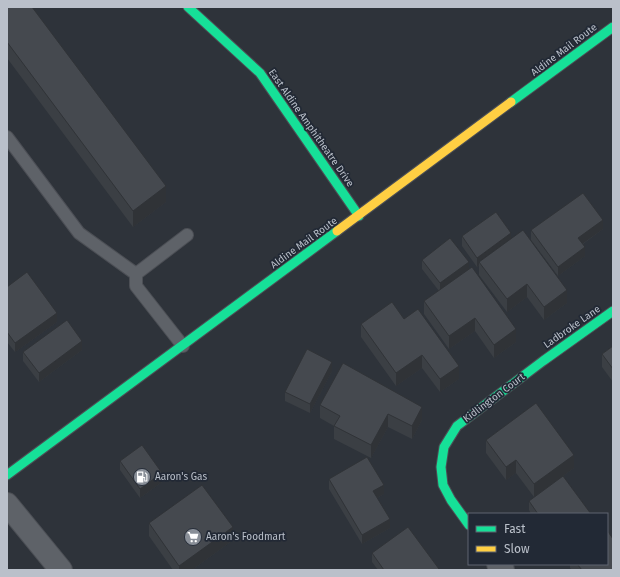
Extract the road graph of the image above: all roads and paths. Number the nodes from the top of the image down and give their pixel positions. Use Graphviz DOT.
graph roads {
  1 [pos="188,7"];
  2 [pos="613,27"];
  3 [pos="7,137"];
  4 [pos="359,216"];
  5 [pos="187,235"];
  6 [pos="136,274"];
  7 [pos="613,312"];
  8 [pos="183,346"];
  9 [pos="543,361"];
  10 [pos="7,475"];
  11 [pos="7,504"];
  12 [pos="468,523"];
  13 [pos="61,570"];
  1 -- 4 [label="main road, East Aldine Amphitheatre Drive"];
  2 -- 4 [label="main road, Aldine Mail Route"];
  3 -- 6 [label="lane"];
  4 -- 8 [label="main road, Aldine Mail Route"];
  5 -- 6 [label="lane"];
  6 -- 8 [label="lane"];
  7 -- 9 [label="main road, Ladbroke Lane"];
  8 -- 10 [label="main road, Aldine Mail Route"];
  9 -- 12 [label="main road, Kidlington Court"];
  11 -- 13 [label="street"];
}
